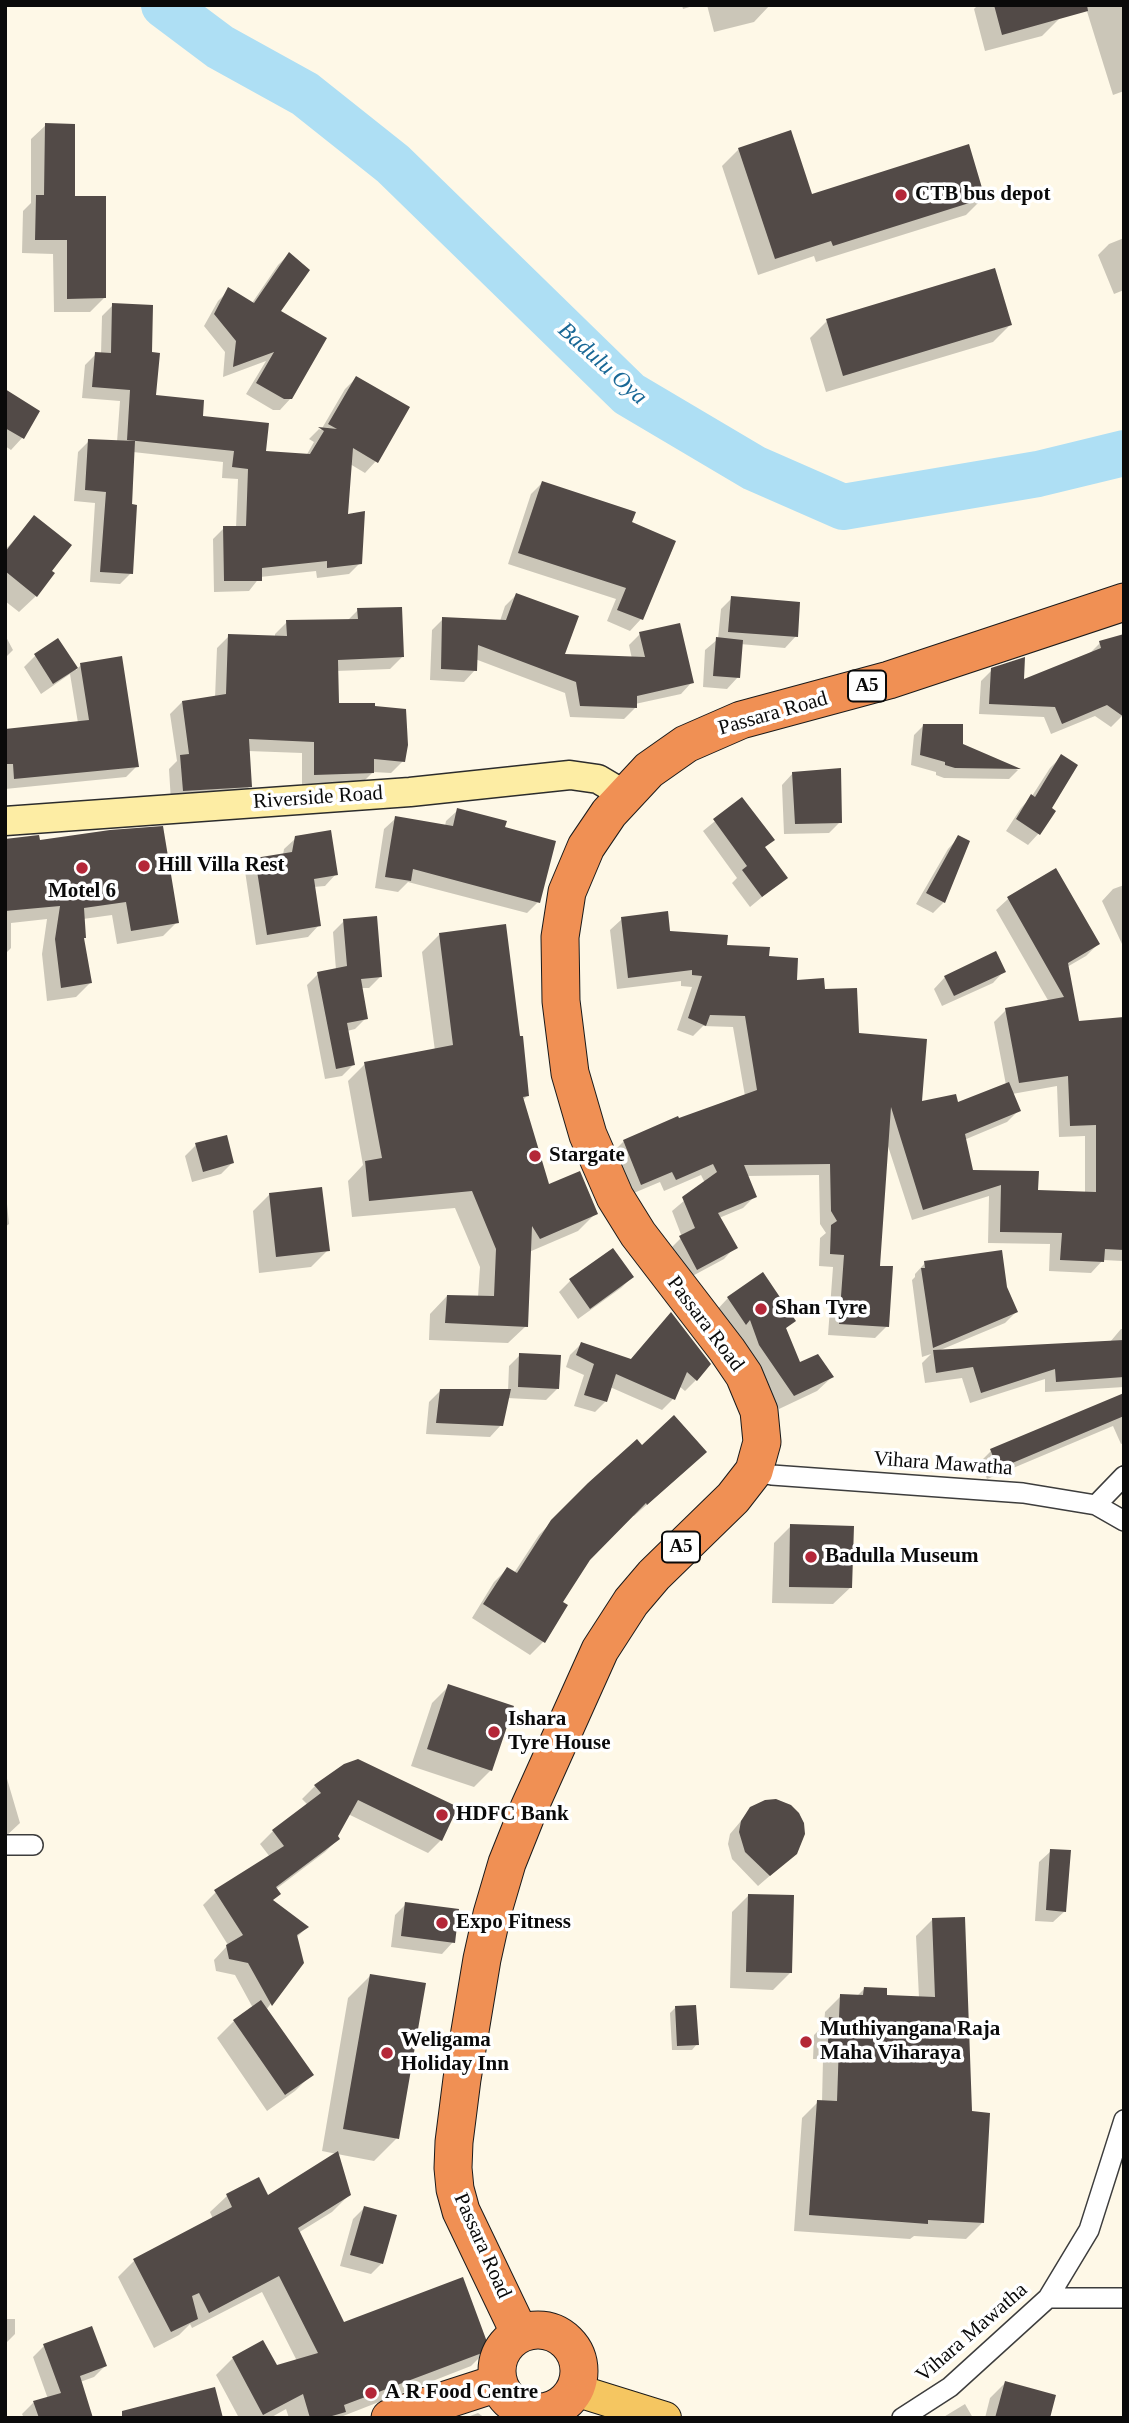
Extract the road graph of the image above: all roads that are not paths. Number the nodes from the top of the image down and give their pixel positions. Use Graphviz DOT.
graph roads {
  1 [pos="1124,602"];
  2 [pos="625,795"];
  3 [pos="5,821"];
  4 [pos="754,1471"];
  5 [pos="1124,1476"];
  6 [pos="1097,1505"];
  7 [pos="1124,1521"];
  8 [pos="5,1845"];
  9 [pos="33,1845"];
  10 [pos="1124,2120"];
  11 [pos="1048,2298"];
  12 [pos="1124,2298"];
  13 [pos="520,2334"];
  14 [pos="498,2383"];
  15 [pos="575,2390"];
  16 [pos="542,2415"];
  17 [pos="390,2418"];
  18 [pos="665,2418"];
  19 [pos="902,2418"];
  1 -- 2 [label="highway, Passara Road / A5"];
  2 -- 3 [label="street, Riverside Road"];
  2 -- 4 [label="highway, Passara Road / A5"];
  4 -- 6 [label="street, Vihara Mawatha"];
  4 -- 13 [label="highway, Passara Road / A5"];
  5 -- 6 [label="street"];
  6 -- 7 [label="street, Vihara Mawatha"];
  8 -- 9 [label="street"];
  10 -- 11 [label="street, Vihara Mawatha"];
  11 -- 12 [label="street"];
  11 -- 19 [label="street, Vihara Mawatha"];
  13 -- 14 [label="highway"];
  13 -- 15 [label="highway"];
  14 -- 16 [label="highway"];
  14 -- 17 [label="highway"];
  15 -- 16 [label="highway"];
  15 -- 18 [label="main road"];
}
